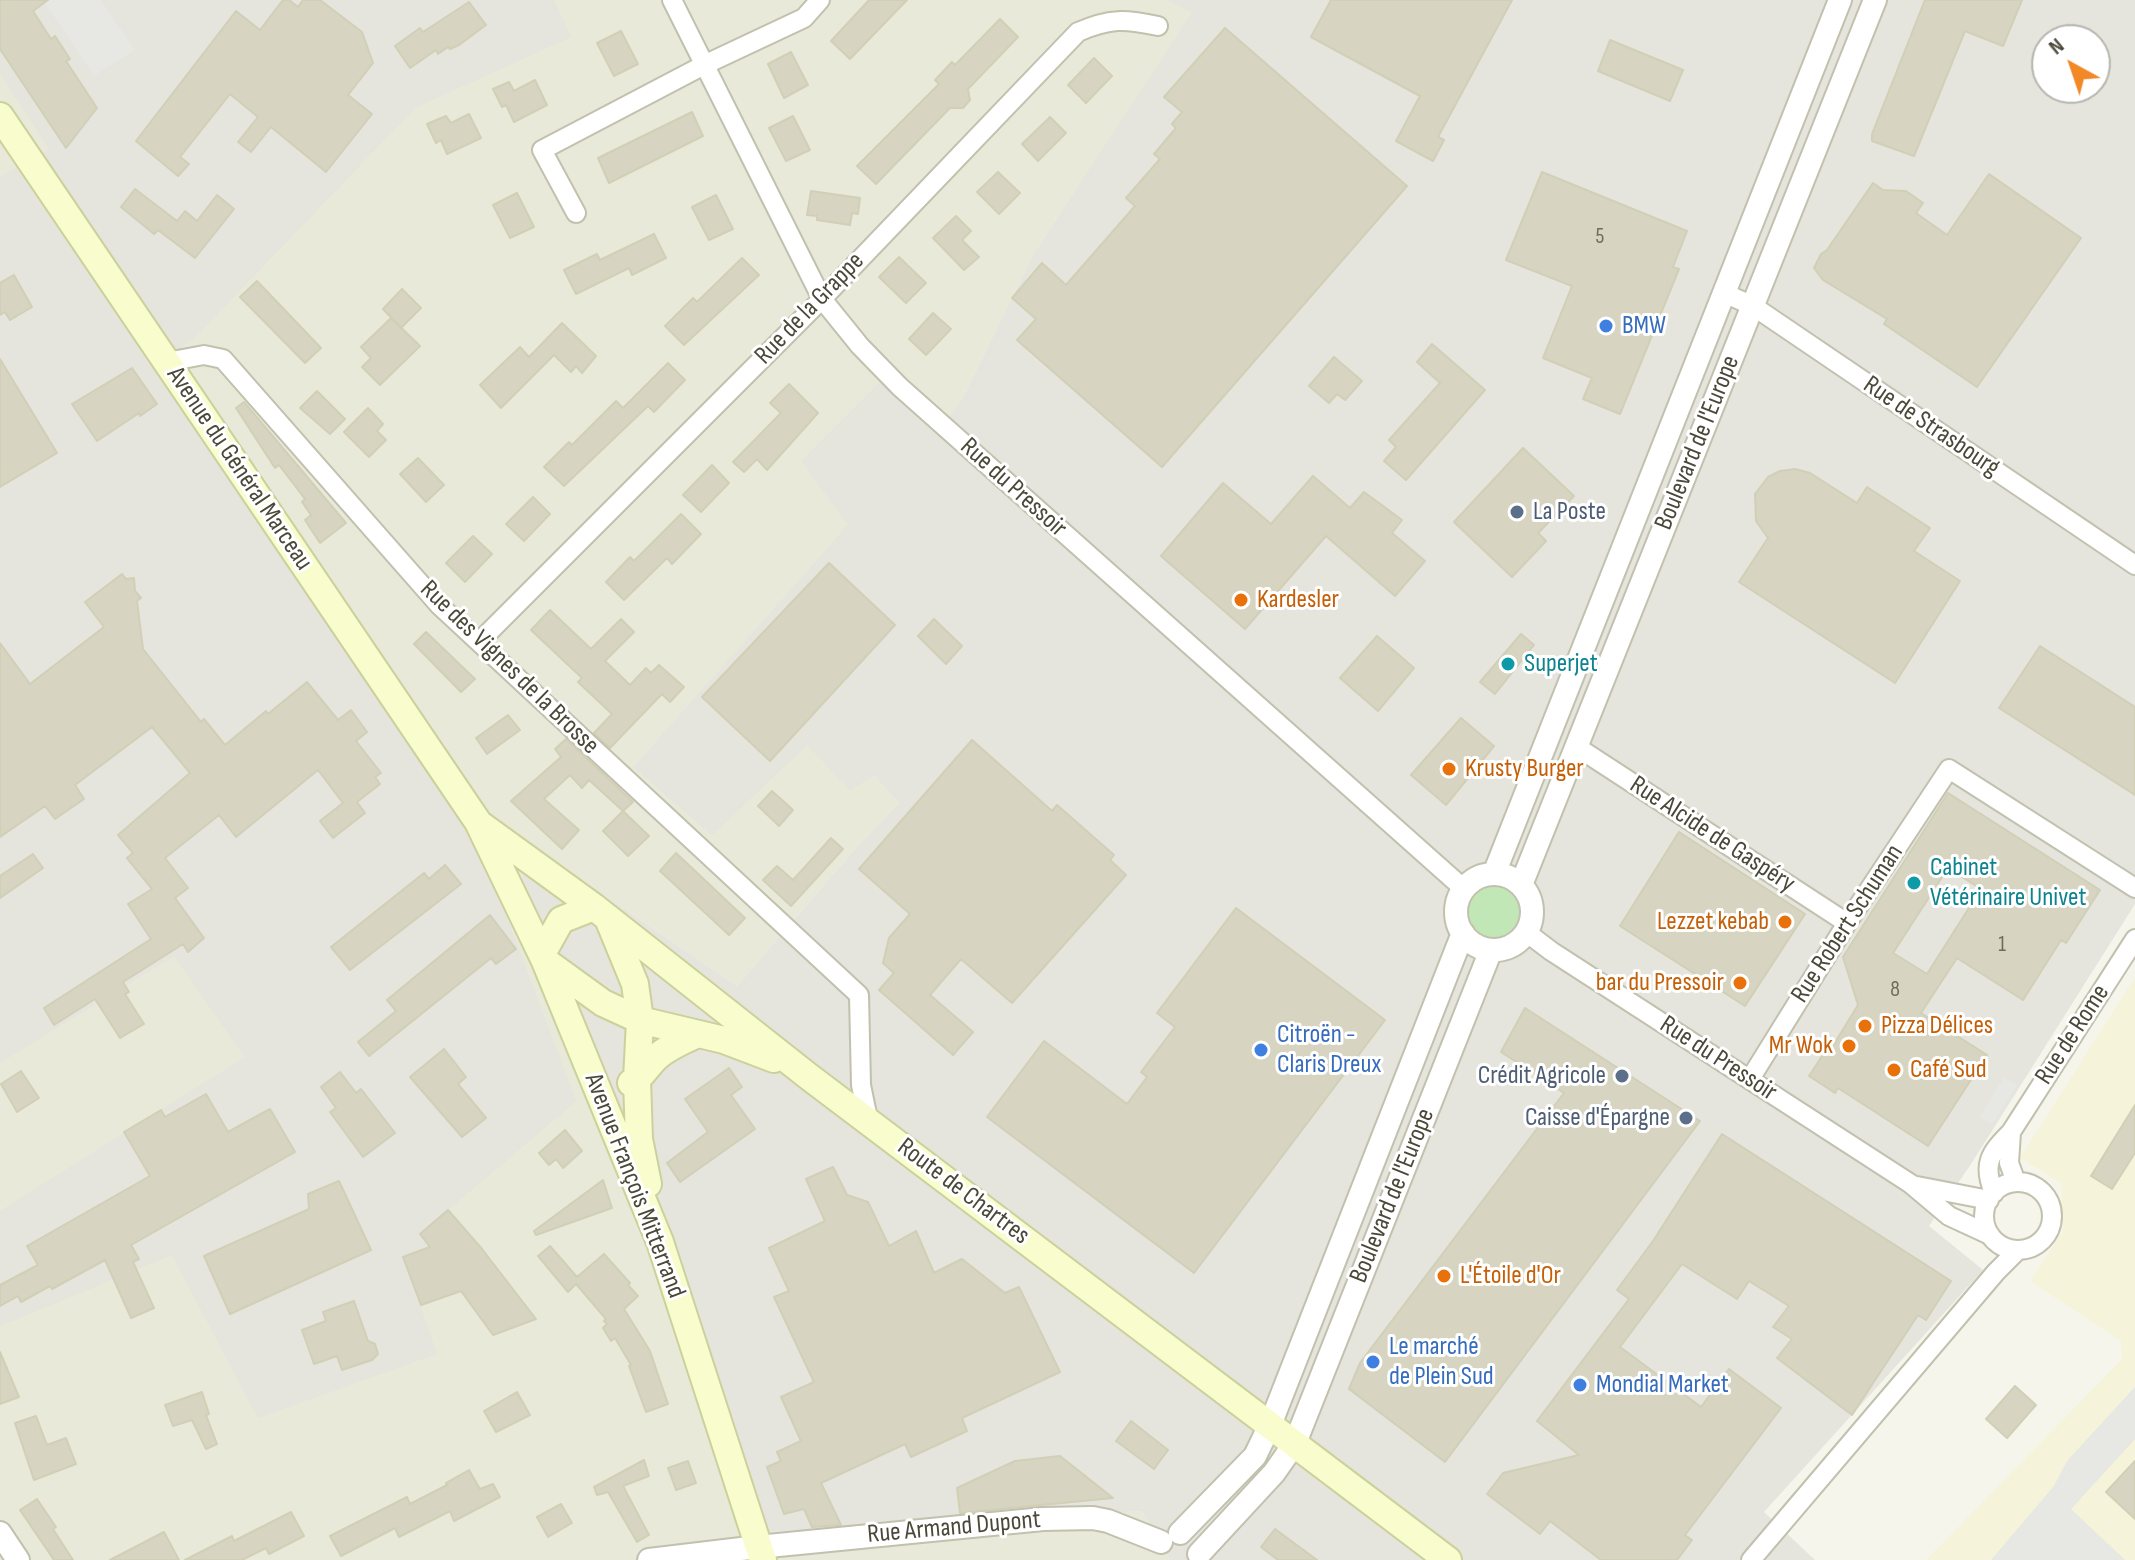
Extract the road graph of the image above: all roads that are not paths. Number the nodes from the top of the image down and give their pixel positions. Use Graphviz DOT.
graph roads {
  1 [pos="672,0"];
  2 [pos="820,0"];
  3 [pos="1840,0"];
  4 [pos="1875,0"];
  5 [pos="1158,26"];
  6 [pos="704,65"];
  7 [pos="0,116"];
  8 [pos="576,213"];
  9 [pos="1724,293"];
  10 [pos="822,299"];
  11 [pos="1753,306"];
  12 [pos="167,362"];
  13 [pos="2135,565"];
  14 [pos="479,642"];
  15 [pos="1577,747"];
  16 [pos="478,822"];
  17 [pos="1494,874"];
  18 [pos="1521,885"];
  19 [pos="2135,888"];
  20 [pos="1464,889"];
  21 [pos="600,912"];
  22 [pos="1847,923"];
  23 [pos="1526,932"];
  24 [pos="1463,933"];
  25 [pos="2135,939"];
  26 [pos="1491,950"];
  27 [pos="543,957"];
  28 [pos="640,1020"];
  29 [pos="698,1034"];
  30 [pos="808,1076"];
  31 [pos="1750,1079"];
  32 [pos="594,1080"];
  33 [pos="637,1080"];
  34 [pos="868,1119"];
  35 [pos="2011,1132"];
  36 [pos="2016,1182"];
  37 [pos="1911,1184"];
  38 [pos="1992,1196"];
  39 [pos="1995,1240"];
  40 [pos="660,1242"];
  41 [pos="2018,1250"];
  42 [pos="1996,1272"];
  43 [pos="1329,1273"];
  44 [pos="1358,1285"];
  45 [pos="1270,1425"];
  46 [pos="1295,1443"];
  47 [pos="0,1533"];
  48 [pos="1166,1545"];
  49 [pos="760,1553"];
  50 [pos="1199,1557"];
  51 [pos="18,1560"];
  52 [pos="649,1560"];
  53 [pos="1448,1560"];
  54 [pos="1751,1560"];
  1 -- 6 [label="street, Rue du Pressoir"];
  2 -- 6 [label="street"];
  3 -- 9 [label="street, Boulevard de l'Europe"];
  4 -- 11 [label="street, Boulevard de l'Europe"];
  5 -- 10 [label="street, Rue de la Grappe"];
  6 -- 8 [label="street"];
  6 -- 10 [label="street, Rue du Pressoir"];
  7 -- 12 [label="main road, Avenue du Général Marceau"];
  9 -- 11 [label="street, Rue de Strasbourg"];
  9 -- 17 [label="street, Boulevard de l'Europe"];
  10 -- 14 [label="street, Rue de la Grappe"];
  10 -- 20 [label="street, Rue du Pressoir"];
  11 -- 13 [label="street, Rue de Strasbourg"];
  11 -- 15 [label="street, Boulevard de l'Europe"];
  12 -- 14 [label="street, Rue des Vignes de la Brosse"];
  12 -- 16 [label="main road, Avenue du Général Marceau"];
  14 -- 34 [label="street, Rue des Vignes de la Brosse"];
  15 -- 18 [label="street, Boulevard de l'Europe"];
  15 -- 22 [label="street, Rue Alcide de Gaspéry"];
  16 -- 21 [label="main road, Route de Chartres"];
  16 -- 27 [label="main road, Avenue François Mitterrand"];
  17 -- 18 [label="street"];
  17 -- 20 [label="street"];
  18 -- 23 [label="street"];
  19 -- 22 [label="street, Rue Robert Schuman"];
  20 -- 24 [label="street, Boulevard de l'Europe"];
  21 -- 27 [label="main road"];
  21 -- 28 [label="main road"];
  21 -- 30 [label="main road, Route de Chartres"];
  22 -- 31 [label="street, Rue Robert Schuman"];
  23 -- 26 [label="street"];
  23 -- 31 [label="street, Rue du Pressoir"];
  24 -- 26 [label="street"];
  24 -- 43 [label="street, Boulevard de l'Europe"];
  25 -- 35 [label="street, Rue de Rome"];
  26 -- 44 [label="street, Boulevard de l'Europe"];
  27 -- 28 [label="main road"];
  27 -- 32 [label="main road, Avenue François Mitterrand"];
  28 -- 29 [label="main road"];
  28 -- 33 [label="main road"];
  29 -- 30 [label="main road"];
  29 -- 33 [label="main road"];
  30 -- 34 [label="main road, Route de Chartres"];
  31 -- 37 [label="street, Rue du Pressoir"];
  32 -- 33 [label="main road"];
  32 -- 40 [label="main road, Avenue François Mitterrand"];
  33 -- 40 [label="main road"];
  34 -- 45 [label="main road, Route de Chartres"];
  35 -- 36 [label="street"];
  35 -- 38 [label="street, Rue de Rome"];
  36 -- 38 [label="street"];
  36 -- 41 [label="street"];
  37 -- 38 [label="street, Rue du Pressoir"];
  37 -- 39 [label="street, Rue du Pressoir"];
  38 -- 39 [label="street"];
  39 -- 41 [label="street"];
  39 -- 42 [label="street"];
  40 -- 49 [label="main road, Avenue François Mitterrand"];
  41 -- 42 [label="street"];
  42 -- 54 [label="street"];
  43 -- 44 [label="street"];
  43 -- 45 [label="street, Boulevard de l'Europe"];
  44 -- 46 [label="street, Boulevard de l'Europe"];
  45 -- 46 [label="main road, Route de Chartres"];
  45 -- 48 [label="street"];
  46 -- 50 [label="street"];
  46 -- 53 [label="main road, Route de Chartres"];
  47 -- 51 [label="street"];
  48 -- 49 [label="street, Rue Armand Dupont"];
  48 -- 50 [label="street"];
  49 -- 52 [label="street, Rue Armand Dupont"];
}
